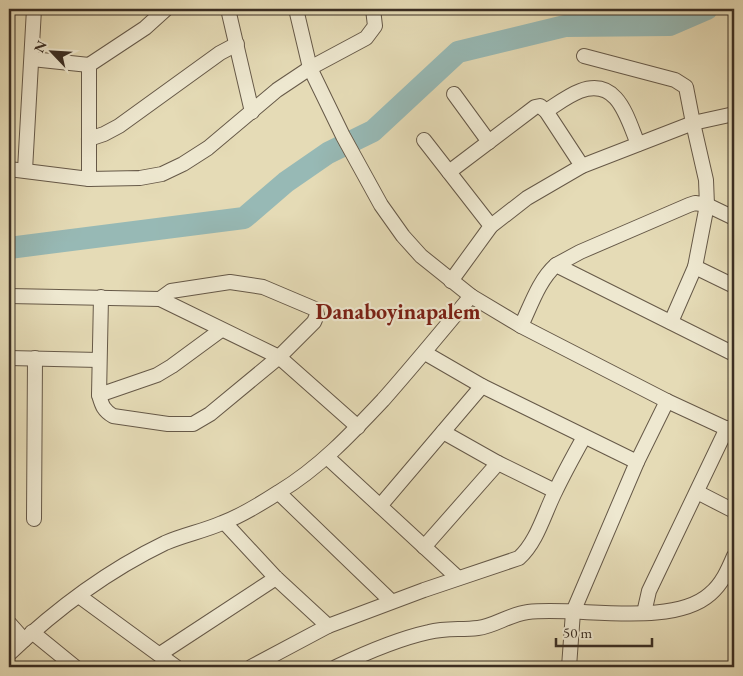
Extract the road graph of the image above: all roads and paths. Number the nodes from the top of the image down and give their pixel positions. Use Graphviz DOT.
graph roads {
  1 [pos="34,9"];
  2 [pos="166,9"];
  3 [pos="228,9"];
  4 [pos="296,9"];
  5 [pos="373,9"];
  6 [pos="237,44"];
  7 [pos="584,56"];
  8 [pos="32,59"];
  9 [pos="90,65"];
  10 [pos="310,68"];
  11 [pos="454,94"];
  12 [pos="546,111"];
  13 [pos="252,112"];
  14 [pos="734,114"];
  15 [pos="692,124"];
  16 [pos="89,139"];
  17 [pos="424,140"];
  18 [pos="489,142"];
  19 [pos="638,144"];
  20 [pos="582,166"];
  21 [pos="9,169"];
  22 [pos="25,170"];
  23 [pos="449,172"];
  24 [pos="89,179"];
  25 [pos="707,204"];
  26 [pos="734,218"];
  27 [pos="491,226"];
  28 [pos="556,265"];
  29 [pos="695,267"];
  30 [pos="451,281"];
  31 [pos="734,286"];
  32 [pos="9,296"];
  33 [pos="470,296"];
  34 [pos="100,297"];
  35 [pos="160,299"];
  36 [pos="671,322"];
  37 [pos="521,326"];
  38 [pos="221,330"];
  39 [pos="425,353"];
  40 [pos="734,354"];
  41 [pos="279,357"];
  42 [pos="9,358"];
  43 [pos="36,358"];
  44 [pos="99,360"];
  45 [pos="482,386"];
  46 [pos="99,394"];
  47 [pos="667,401"];
  48 [pos="358,427"];
  49 [pos="731,430"];
  50 [pos="443,432"];
  51 [pos="584,436"];
  52 [pos="327,457"];
  53 [pos="637,462"];
  54 [pos="498,463"];
  55 [pos="555,491"];
  56 [pos="279,492"];
  57 [pos="696,492"];
  58 [pos="380,506"];
  59 [pos="734,511"];
  60 [pos="34,520"];
  61 [pos="225,523"];
  62 [pos="424,547"];
  63 [pos="734,556"];
  64 [pos="276,578"];
  65 [pos="458,578"];
  66 [pos="79,596"];
  67 [pos="391,601"];
  68 [pos="573,612"];
  69 [pos="644,613"];
  70 [pos="9,623"];
  71 [pos="328,626"];
  72 [pos="28,636"];
  73 [pos="9,654"];
  74 [pos="160,654"];
  75 [pos="75,667"];
  76 [pos="176,667"];
  77 [pos="251,667"];
  78 [pos="336,667"];
  79 [pos="569,667"];
  1 -- 8 [label="street"];
  2 -- 9 [label="street"];
  3 -- 6 [label="street"];
  4 -- 10 [label="street"];
  5 -- 10 [label="street"];
  6 -- 13 [label="street"];
  6 -- 16 [label="street"];
  7 -- 15 [label="street"];
  8 -- 9 [label="street"];
  8 -- 22 [label="street"];
  9 -- 16 [label="street"];
  10 -- 13 [label="street"];
  10 -- 30 [label="street"];
  11 -- 18 [label="street"];
  12 -- 18 [label="street"];
  12 -- 19 [label="street"];
  12 -- 20 [label="street"];
  13 -- 24 [label="street"];
  14 -- 15 [label="street"];
  15 -- 19 [label="street"];
  15 -- 25 [label="street"];
  16 -- 24 [label="street"];
  17 -- 23 [label="street"];
  18 -- 23 [label="street"];
  19 -- 20 [label="street"];
  20 -- 27 [label="street"];
  21 -- 22 [label="street"];
  22 -- 24 [label="street"];
  23 -- 27 [label="street"];
  25 -- 26 [label="street"];
  25 -- 28 [label="street"];
  25 -- 29 [label="street"];
  27 -- 30 [label="street"];
  28 -- 36 [label="street"];
  28 -- 37 [label="street"];
  29 -- 31 [label="street"];
  29 -- 36 [label="street"];
  30 -- 33 [label="street"];
  32 -- 34 [label="street"];
  33 -- 37 [label="street"];
  33 -- 39 [label="street"];
  34 -- 35 [label="street"];
  34 -- 44 [label="street"];
  35 -- 38 [label="street"];
  35 -- 41 [label="street"];
  36 -- 40 [label="street"];
  37 -- 47 [label="street"];
  38 -- 41 [label="street"];
  38 -- 46 [label="street"];
  39 -- 45 [label="street"];
  39 -- 48 [label="street"];
  41 -- 46 [label="street"];
  41 -- 48 [label="street"];
  42 -- 43 [label="street"];
  43 -- 44 [label="street"];
  43 -- 60 [label="street"];
  44 -- 46 [label="street"];
  45 -- 50 [label="street"];
  45 -- 51 [label="street"];
  47 -- 49 [label="street"];
  47 -- 53 [label="street"];
  48 -- 52 [label="street"];
  49 -- 57 [label="street"];
  50 -- 54 [label="street"];
  50 -- 58 [label="street"];
  51 -- 53 [label="street"];
  51 -- 55 [label="street"];
  52 -- 56 [label="street"];
  52 -- 58 [label="street"];
  53 -- 68 [label="street"];
  54 -- 55 [label="street"];
  54 -- 62 [label="street"];
  55 -- 65 [label="street"];
  56 -- 61 [label="street"];
  56 -- 67 [label="street"];
  57 -- 59 [label="street"];
  57 -- 69 [label="street"];
  58 -- 62 [label="street"];
  61 -- 64 [label="street"];
  61 -- 66 [label="street"];
  62 -- 65 [label="street"];
  63 -- 69 [label="street"];
  64 -- 71 [label="street"];
  64 -- 74 [label="street"];
  65 -- 67 [label="street"];
  66 -- 72 [label="street"];
  66 -- 74 [label="street"];
  67 -- 71 [label="street"];
  68 -- 69 [label="street"];
  68 -- 78 [label="street"];
  68 -- 79 [label="street"];
  70 -- 72 [label="street"];
  71 -- 77 [label="street"];
  72 -- 73 [label="street"];
  72 -- 75 [label="street"];
  74 -- 76 [label="street"];
}
